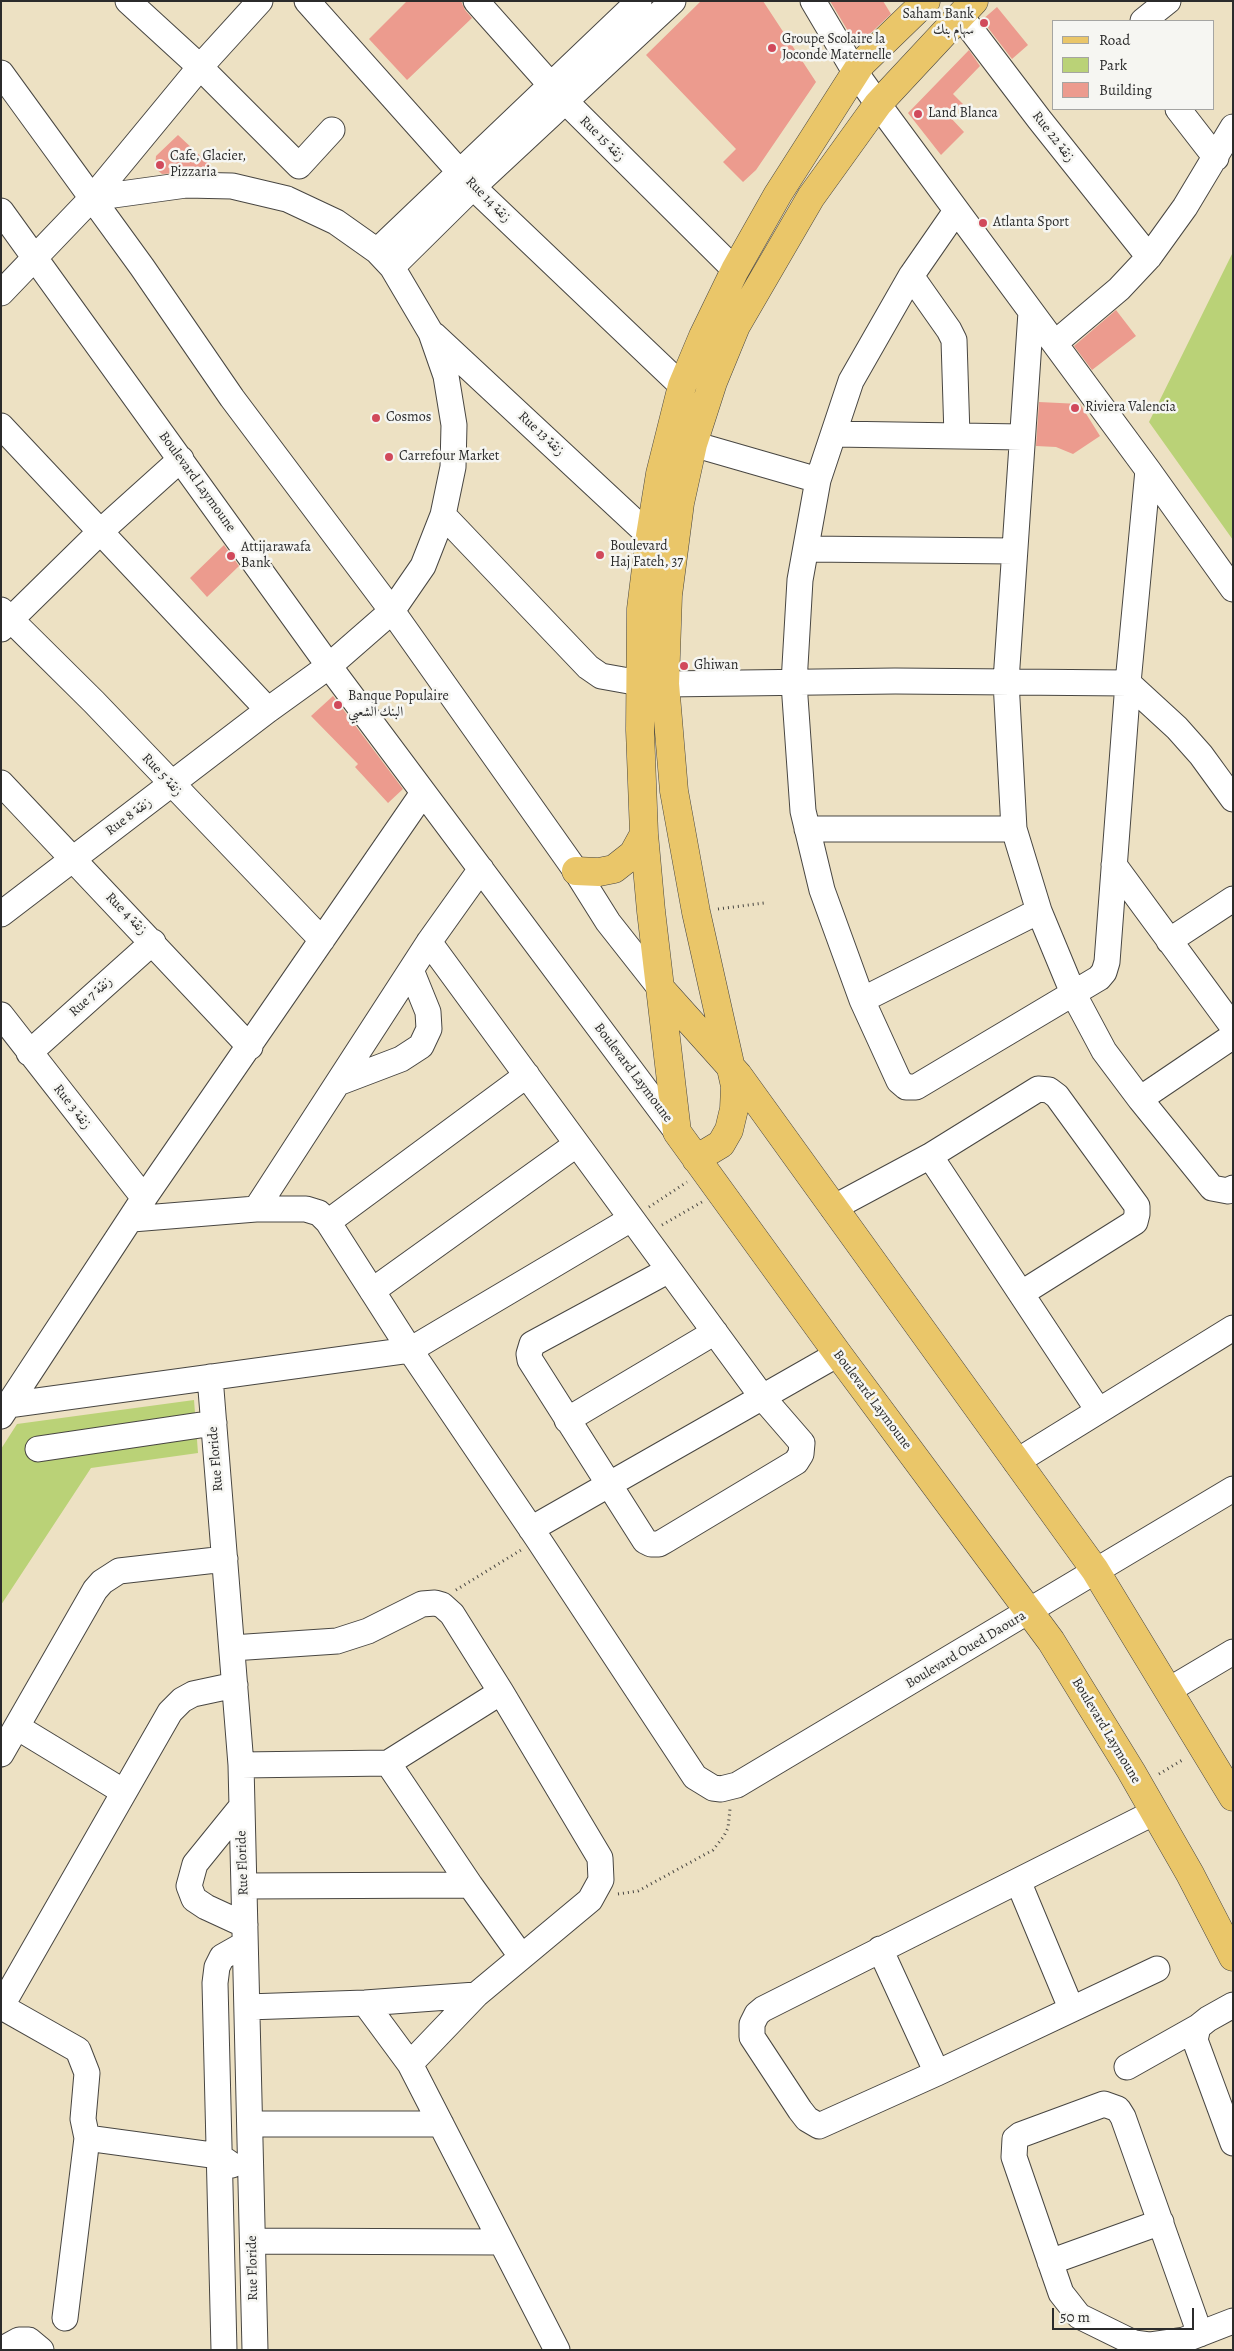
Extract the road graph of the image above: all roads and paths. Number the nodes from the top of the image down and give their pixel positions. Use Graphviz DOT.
graph roads {
  1 [pos="128,1"];
  2 [pos="260,1"];
  3 [pos="307,1"];
  4 [pos="476,1"];
  5 [pos="639,1"];
  6 [pos="812,1"];
  7 [pos="926,1"];
  8 [pos="1168,1"];
  9 [pos="661,5"];
  10 [pos="967,8"];
  11 [pos="1144,20"];
  12 [pos="200,67"];
  13 [pos="855,72"];
  14 [pos="1,73"];
  15 [pos="558,93"];
  16 [pos="878,104"];
  17 [pos="1179,110"];
  18 [pos="1046,113"];
  19 [pos="1233,127"];
  20 [pos="332,130"];
  21 [pos="1216,158"];
  22 [pos="466,179"];
  23 [pos="92,198"];
  24 [pos="1,211"];
  25 [pos="956,212"];
  26 [pos="35,258"];
  27 [pos="1149,258"];
  28 [pos="385,259"];
  29 [pos="735,270"];
  30 [pos="911,276"];
  31 [pos="1,293"];
  32 [pos="1031,312"];
  33 [pos="431,333"];
  34 [pos="1055,343"];
  35 [pos="682,386"];
  36 [pos="1,426"];
  37 [pos="834,434"];
  38 [pos="957,436"];
  39 [pos="1022,437"];
  40 [pos="693,444"];
  41 [pos="181,459"];
  42 [pos="1148,470"];
  43 [pos="818,480"];
  44 [pos="443,515"];
  45 [pos="101,531"];
  46 [pos="650,536"];
  47 [pos="806,548"];
  48 [pos="1014,551"];
  49 [pos="1233,589"];
  50 [pos="392,611"];
  51 [pos="4,620"];
  52 [pos="329,666"];
  53 [pos="1006,681"];
  54 [pos="652,683"];
  55 [pos="794,683"];
  56 [pos="1128,683"];
  57 [pos="268,710"];
  58 [pos="1,783"];
  59 [pos="171,785"];
  60 [pos="422,793"];
  61 [pos="1233,799"];
  62 [pos="807,829"];
  63 [pos="1014,829"];
  64 [pos="644,834"];
  65 [pos="73,859"];
  66 [pos="1114,865"];
  67 [pos="481,869"];
  68 [pos="576,870"];
  69 [pos="1233,899"];
  70 [pos="764,903"];
  71 [pos="1039,911"];
  72 [pos="696,912"];
  73 [pos="1,914"];
  74 [pos="322,940"];
  75 [pos="1170,941"];
  76 [pos="153,942"];
  77 [pos="429,942"];
  78 [pos="411,970"];
  79 [pos="660,988"];
  80 [pos="1072,993"];
  81 [pos="862,1000"];
  82 [pos="1,1015"];
  83 [pos="1233,1027"];
  84 [pos="1233,1036"];
  85 [pos="250,1047"];
  86 [pos="29,1053"];
  87 [pos="730,1065"];
  88 [pos="527,1075"];
  89 [pos="338,1083"];
  90 [pos="1140,1100"];
  91 [pos="677,1132"];
  92 [pos="577,1144"];
  93 [pos="930,1156"];
  94 [pos="707,1174"];
  95 [pos="1233,1188"];
  96 [pos="833,1208"];
  97 [pos="138,1209"];
  98 [pos="256,1210"];
  99 [pos="328,1222"];
  100 [pos="637,1227"];
  101 [pos="669,1270"];
  102 [pos="372,1291"];
  103 [pos="1022,1293"];
  104 [pos="1233,1328"];
  105 [pos="715,1332"];
  106 [pos="410,1350"];
  107 [pos="838,1354"];
  108 [pos="210,1377"];
  109 [pos="763,1398"];
  110 [pos="1098,1410"];
  111 [pos="5,1411"];
  112 [pos="567,1420"];
  113 [pos="214,1422"];
  114 [pos="38,1449"];
  115 [pos="1016,1462"];
  116 [pos="609,1485"];
  117 [pos="1233,1489"];
  118 [pos="535,1534"];
  119 [pos="225,1559"];
  120 [pos="1095,1570"];
  121 [pos="436,1603"];
  122 [pos="1031,1612"];
  123 [pos="232,1648"];
  124 [pos="1233,1652"];
  125 [pos="235,1684"];
  126 [pos="1169,1690"];
  127 [pos="502,1692"];
  128 [pos="17,1727"];
  129 [pos="1,1754"];
  130 [pos="388,1763"];
  131 [pos="241,1765"];
  132 [pos="729,1788"];
  133 [pos="124,1792"];
  134 [pos="1233,1797"];
  135 [pos="242,1806"];
  136 [pos="1155,1812"];
  137 [pos="1018,1882"];
  138 [pos="470,1885"];
  139 [pos="244,1886"];
  140 [pos="599,1888"];
  141 [pos="245,1934"];
  142 [pos="880,1949"];
  143 [pos="521,1956"];
  144 [pos="1233,1956"];
  145 [pos="1157,1969"];
  146 [pos="476,1996"];
  147 [pos="365,2003"];
  148 [pos="1233,2006"];
  149 [pos="2,2007"];
  150 [pos="247,2007"];
  151 [pos="1071,2008"];
  152 [pos="1198,2027"];
  153 [pos="410,2064"];
  154 [pos="1128,2067"];
  155 [pos="937,2073"];
  156 [pos="250,2124"];
  157 [pos="440,2124"];
  158 [pos="87,2138"];
  159 [pos="1233,2143"];
  160 [pos="219,2156"];
  161 [pos="251,2169"];
  162 [pos="1161,2222"];
  163 [pos="253,2240"];
  164 [pos="501,2242"];
  165 [pos="1050,2262"];
  166 [pos="66,2318"];
  167 [pos="1233,2321"];
  168 [pos="1200,2334"];
  169 [pos="1,2350"];
  170 [pos="41,2350"];
  171 [pos="224,2350"];
  172 [pos="256,2350"];
  173 [pos="558,2350"];
  1 -- 12 [label="street"];
  2 -- 12 [label="street"];
  3 -- 22 [label="street, Rue 14 زنقة"];
  4 -- 15 [label="street, Rue 15 زنقة"];
  5 -- 15 [label="street"];
  6 -- 13 [label="street"];
  7 -- 13 [label="main road"];
  8 -- 11 [label="street"];
  9 -- 15 [label="street"];
  10 -- 16 [label="main road"];
  10 -- 18 [label="street, Rue 22 زنقة"];
  12 -- 20 [label="street"];
  12 -- 23 [label="street"];
  13 -- 16 [label="street"];
  13 -- 29 [label="main road"];
  14 -- 23 [label="street"];
  15 -- 22 [label="street"];
  15 -- 29 [label="street, Rue 15 زنقة"];
  16 -- 25 [label="street"];
  16 -- 40 [label="main road"];
  17 -- 21 [label="street"];
  18 -- 27 [label="street, Rue 22 زنقة"];
  19 -- 21 [label="street"];
  21 -- 27 [label="street"];
  22 -- 28 [label="street"];
  22 -- 35 [label="street, Rue 14 زنقة"];
  23 -- 26 [label="street"];
  23 -- 28 [label="street"];
  23 -- 50 [label="street"];
  24 -- 26 [label="street, Boulevard Laymoune"];
  25 -- 30 [label="street"];
  25 -- 32 [label="street"];
  26 -- 31 [label="street"];
  26 -- 41 [label="street, Boulevard Laymoune"];
  27 -- 34 [label="street"];
  28 -- 33 [label="street"];
  29 -- 35 [label="main road"];
  30 -- 37 [label="street"];
  30 -- 38 [label="street"];
  32 -- 34 [label="street"];
  32 -- 39 [label="street"];
  33 -- 44 [label="street, Rue 8 زنقة"];
  33 -- 46 [label="street, Rue 13 زنقة"];
  34 -- 42 [label="street"];
  35 -- 46 [label="main road"];
  36 -- 45 [label="street"];
  37 -- 38 [label="street"];
  37 -- 43 [label="street"];
  38 -- 39 [label="street"];
  39 -- 48 [label="street"];
  40 -- 43 [label="street"];
  40 -- 54 [label="main road"];
  41 -- 45 [label="street"];
  41 -- 52 [label="street, Boulevard Laymoune"];
  42 -- 49 [label="street"];
  42 -- 56 [label="street"];
  43 -- 47 [label="street"];
  44 -- 50 [label="street, Rue 8 زنقة"];
  44 -- 54 [label="street"];
  45 -- 51 [label="street"];
  45 -- 57 [label="street"];
  46 -- 54 [label="main road"];
  47 -- 48 [label="street"];
  47 -- 55 [label="street"];
  48 -- 53 [label="street"];
  50 -- 52 [label="street, Rue 8 زنقة"];
  50 -- 68 [label="street"];
  51 -- 59 [label="street, Rue 5 زنقة"];
  52 -- 57 [label="street, Rue 8 زنقة"];
  52 -- 60 [label="street, Boulevard Laymoune"];
  53 -- 55 [label="street"];
  53 -- 56 [label="street"];
  53 -- 63 [label="street"];
  54 -- 55 [label="street"];
  54 -- 64 [label="main road"];
  54 -- 72 [label="main road"];
  55 -- 62 [label="street"];
  56 -- 61 [label="street"];
  56 -- 66 [label="street"];
  57 -- 59 [label="street, Rue 8 زنقة"];
  58 -- 65 [label="street, Rue 4 زنقة"];
  59 -- 65 [label="street, Rue 8 زنقة"];
  59 -- 74 [label="street, Rue 5 زنقة"];
  60 -- 67 [label="street, Boulevard Laymoune"];
  60 -- 74 [label="street"];
  62 -- 63 [label="street"];
  62 -- 81 [label="street"];
  63 -- 71 [label="street"];
  64 -- 68 [label="main road"];
  64 -- 79 [label="main road"];
  65 -- 73 [label="street, Rue 8 زنقة"];
  65 -- 76 [label="street, Rue 4 زنقة"];
  66 -- 75 [label="street"];
  66 -- 80 [label="street"];
  67 -- 77 [label="street"];
  67 -- 91 [label="street, Boulevard Laymoune"];
  68 -- 79 [label="street"];
  69 -- 75 [label="street"];
  70 -- 72 [label="path"];
  71 -- 80 [label="street"];
  71 -- 81 [label="street"];
  72 -- 87 [label="main road"];
  74 -- 85 [label="street"];
  75 -- 83 [label="street"];
  76 -- 85 [label="street, Rue 4 زنقة"];
  76 -- 86 [label="street, Rue 7 زنقة"];
  77 -- 78 [label="street"];
  77 -- 88 [label="street"];
  78 -- 89 [label="street"];
  78 -- 89 [label="street"];
  79 -- 87 [label="main road"];
  79 -- 91 [label="main road"];
  80 -- 81 [label="street"];
  80 -- 90 [label="street"];
  82 -- 86 [label="street, Rue 3 زنقة"];
  84 -- 90 [label="street"];
  85 -- 97 [label="street"];
  86 -- 97 [label="street, Rue 3 زنقة"];
  87 -- 94 [label="main road"];
  87 -- 96 [label="main road"];
  88 -- 92 [label="street"];
  88 -- 99 [label="street"];
  89 -- 98 [label="street"];
  90 -- 95 [label="street"];
  91 -- 94 [label="main road, Boulevard Laymoune"];
  92 -- 100 [label="street"];
  92 -- 102 [label="street"];
  93 -- 96 [label="street"];
  93 -- 103 [label="street"];
  93 -- 103 [label="street"];
  94 -- 100 [label="path"];
  94 -- 100 [label="path"];
  94 -- 107 [label="main road, Boulevard Laymoune"];
  96 -- 115 [label="main road"];
  97 -- 98 [label="street"];
  97 -- 111 [label="street"];
  98 -- 99 [label="street"];
  99 -- 102 [label="street"];
  100 -- 101 [label="street"];
  100 -- 106 [label="street"];
  101 -- 105 [label="street"];
  101 -- 112 [label="street"];
  102 -- 106 [label="street"];
  103 -- 110 [label="street"];
  104 -- 110 [label="street"];
  105 -- 109 [label="street"];
  105 -- 112 [label="street"];
  106 -- 108 [label="street"];
  106 -- 118 [label="street"];
  107 -- 109 [label="street"];
  107 -- 122 [label="main road, Boulevard Laymoune"];
  108 -- 111 [label="street"];
  108 -- 113 [label="street, Rue Floride"];
  109 -- 116 [label="street"];
  109 -- 116 [label="street"];
  110 -- 115 [label="street"];
  112 -- 116 [label="street"];
  113 -- 114 [label="street"];
  113 -- 119 [label="street, Rue Floride"];
  115 -- 120 [label="main road"];
  116 -- 118 [label="street"];
  117 -- 120 [label="street, Boulevard Oued Daoura"];
  118 -- 121 [label="path"];
  118 -- 132 [label="street"];
  119 -- 123 [label="street, Rue Floride"];
  119 -- 128 [label="street"];
  120 -- 122 [label="street, Boulevard Oued Daoura"];
  120 -- 126 [label="main road"];
  121 -- 123 [label="street"];
  121 -- 127 [label="street"];
  122 -- 132 [label="street, Boulevard Oued Daoura"];
  122 -- 136 [label="main road, Boulevard Laymoune"];
  123 -- 125 [label="street, Rue Floride"];
  124 -- 126 [label="street"];
  125 -- 131 [label="street, Rue Floride"];
  125 -- 133 [label="street"];
  126 -- 134 [label="main road"];
  127 -- 130 [label="street"];
  127 -- 140 [label="street"];
  128 -- 129 [label="street"];
  128 -- 133 [label="street"];
  130 -- 131 [label="street"];
  130 -- 138 [label="street"];
  131 -- 135 [label="street, Rue Floride"];
  132 -- 140 [label="path"];
  133 -- 149 [label="street"];
  135 -- 139 [label="street, Rue Floride"];
  135 -- 141 [label="street"];
  136 -- 137 [label="street"];
  136 -- 144 [label="main road, Boulevard Laymoune"];
  137 -- 142 [label="street"];
  137 -- 151 [label="street"];
  138 -- 139 [label="street"];
  138 -- 143 [label="street"];
  139 -- 141 [label="street, Rue Floride"];
  140 -- 143 [label="street"];
  141 -- 150 [label="street, Rue Floride"];
  141 -- 160 [label="street"];
  142 -- 155 [label="street"];
  142 -- 155 [label="street"];
  143 -- 146 [label="street"];
  145 -- 151 [label="street"];
  146 -- 147 [label="street"];
  146 -- 153 [label="street"];
  147 -- 150 [label="street"];
  147 -- 153 [label="street"];
  148 -- 152 [label="street"];
  149 -- 158 [label="street"];
  150 -- 156 [label="street, Rue Floride"];
  151 -- 155 [label="street"];
  152 -- 154 [label="street"];
  152 -- 159 [label="street"];
  153 -- 157 [label="street"];
  156 -- 157 [label="street"];
  156 -- 161 [label="street, Rue Floride"];
  157 -- 164 [label="street"];
  158 -- 160 [label="street"];
  158 -- 166 [label="street"];
  160 -- 161 [label="street"];
  160 -- 171 [label="street"];
  161 -- 163 [label="street, Rue Floride"];
  162 -- 165 [label="street"];
  162 -- 165 [label="street"];
  162 -- 168 [label="street"];
  163 -- 164 [label="street"];
  163 -- 172 [label="street, Rue Floride"];
  164 -- 173 [label="street"];
  165 -- 168 [label="street"];
  167 -- 168 [label="street"];
  169 -- 170 [label="street"];
}
